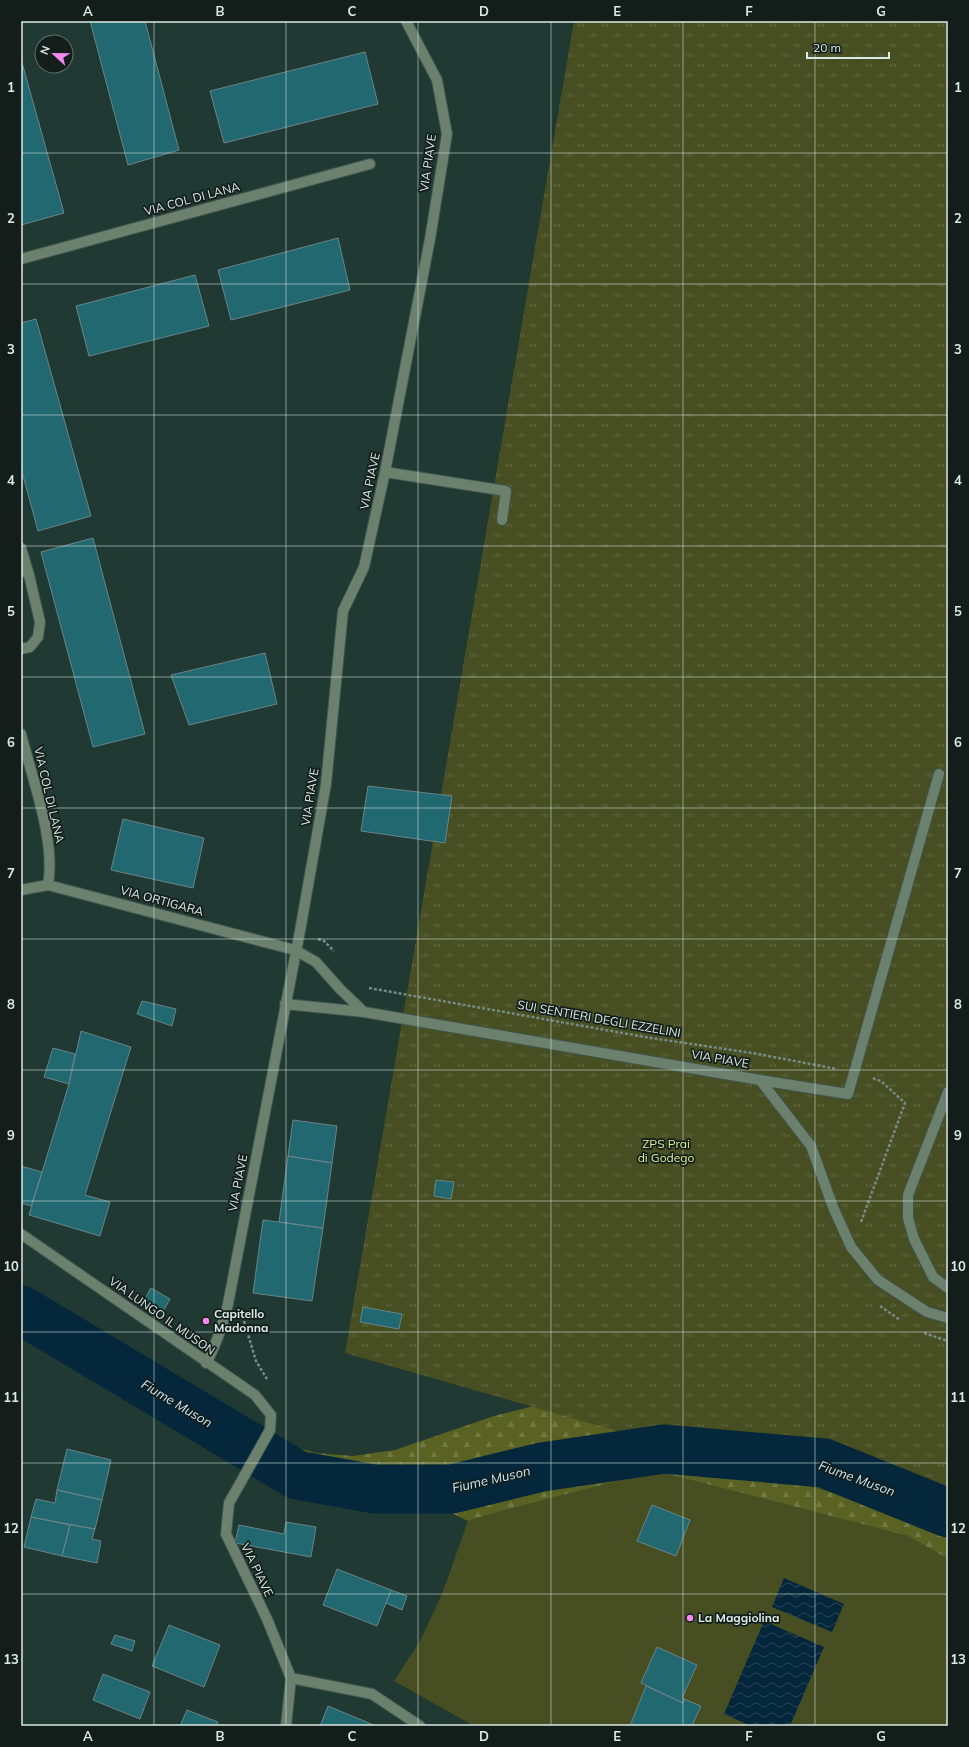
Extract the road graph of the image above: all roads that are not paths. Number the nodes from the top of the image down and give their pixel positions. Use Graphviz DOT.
graph roads {
  1 [pos="406,21"];
  2 [pos="370,164"];
  3 [pos="21,259"];
  4 [pos="385,472"];
  5 [pos="502,520"];
  6 [pos="21,548"];
  7 [pos="25,572"];
  8 [pos="21,649"];
  9 [pos="21,734"];
  10 [pos="939,774"];
  11 [pos="48,885"];
  12 [pos="21,890"];
  13 [pos="295,950"];
  14 [pos="285,1004"];
  15 [pos="368,1013"];
  16 [pos="760,1080"];
  17 [pos="948,1092"];
  18 [pos="21,1234"];
  19 [pos="948,1288"];
  20 [pos="948,1318"];
  21 [pos="206,1363"];
  22 [pos="270,1430"];
  23 [pos="291,1678"];
  24 [pos="286,1726"];
  25 [pos="420,1726"];
  1 -- 4 [label="street, VIA PIAVE"];
  2 -- 3 [label="street, VIA COL DI LANA"];
  4 -- 5 [label="street"];
  4 -- 13 [label="street, VIA PIAVE"];
  6 -- 7 [label="street"];
  7 -- 8 [label="street"];
  9 -- 11 [label="street, VIA COL DI LANA"];
  10 -- 16 [label="street"];
  11 -- 12 [label="street, VIA ORTIGARA"];
  11 -- 13 [label="street, VIA ORTIGARA"];
  13 -- 14 [label="street, VIA PIAVE"];
  13 -- 15 [label="street"];
  14 -- 15 [label="street, VIA PIAVE"];
  14 -- 21 [label="street, VIA PIAVE"];
  15 -- 16 [label="street, VIA PIAVE"];
  16 -- 20 [label="street, VIA PIAVE"];
  17 -- 19 [label="street"];
  18 -- 21 [label="street, VIA LUNGO IL MUSON"];
  21 -- 22 [label="street, VIA LUNGO IL MUSON"];
  22 -- 23 [label="street, VIA PIAVE"];
  23 -- 24 [label="street, VIA PIAVE"];
  23 -- 25 [label="street"];
}
